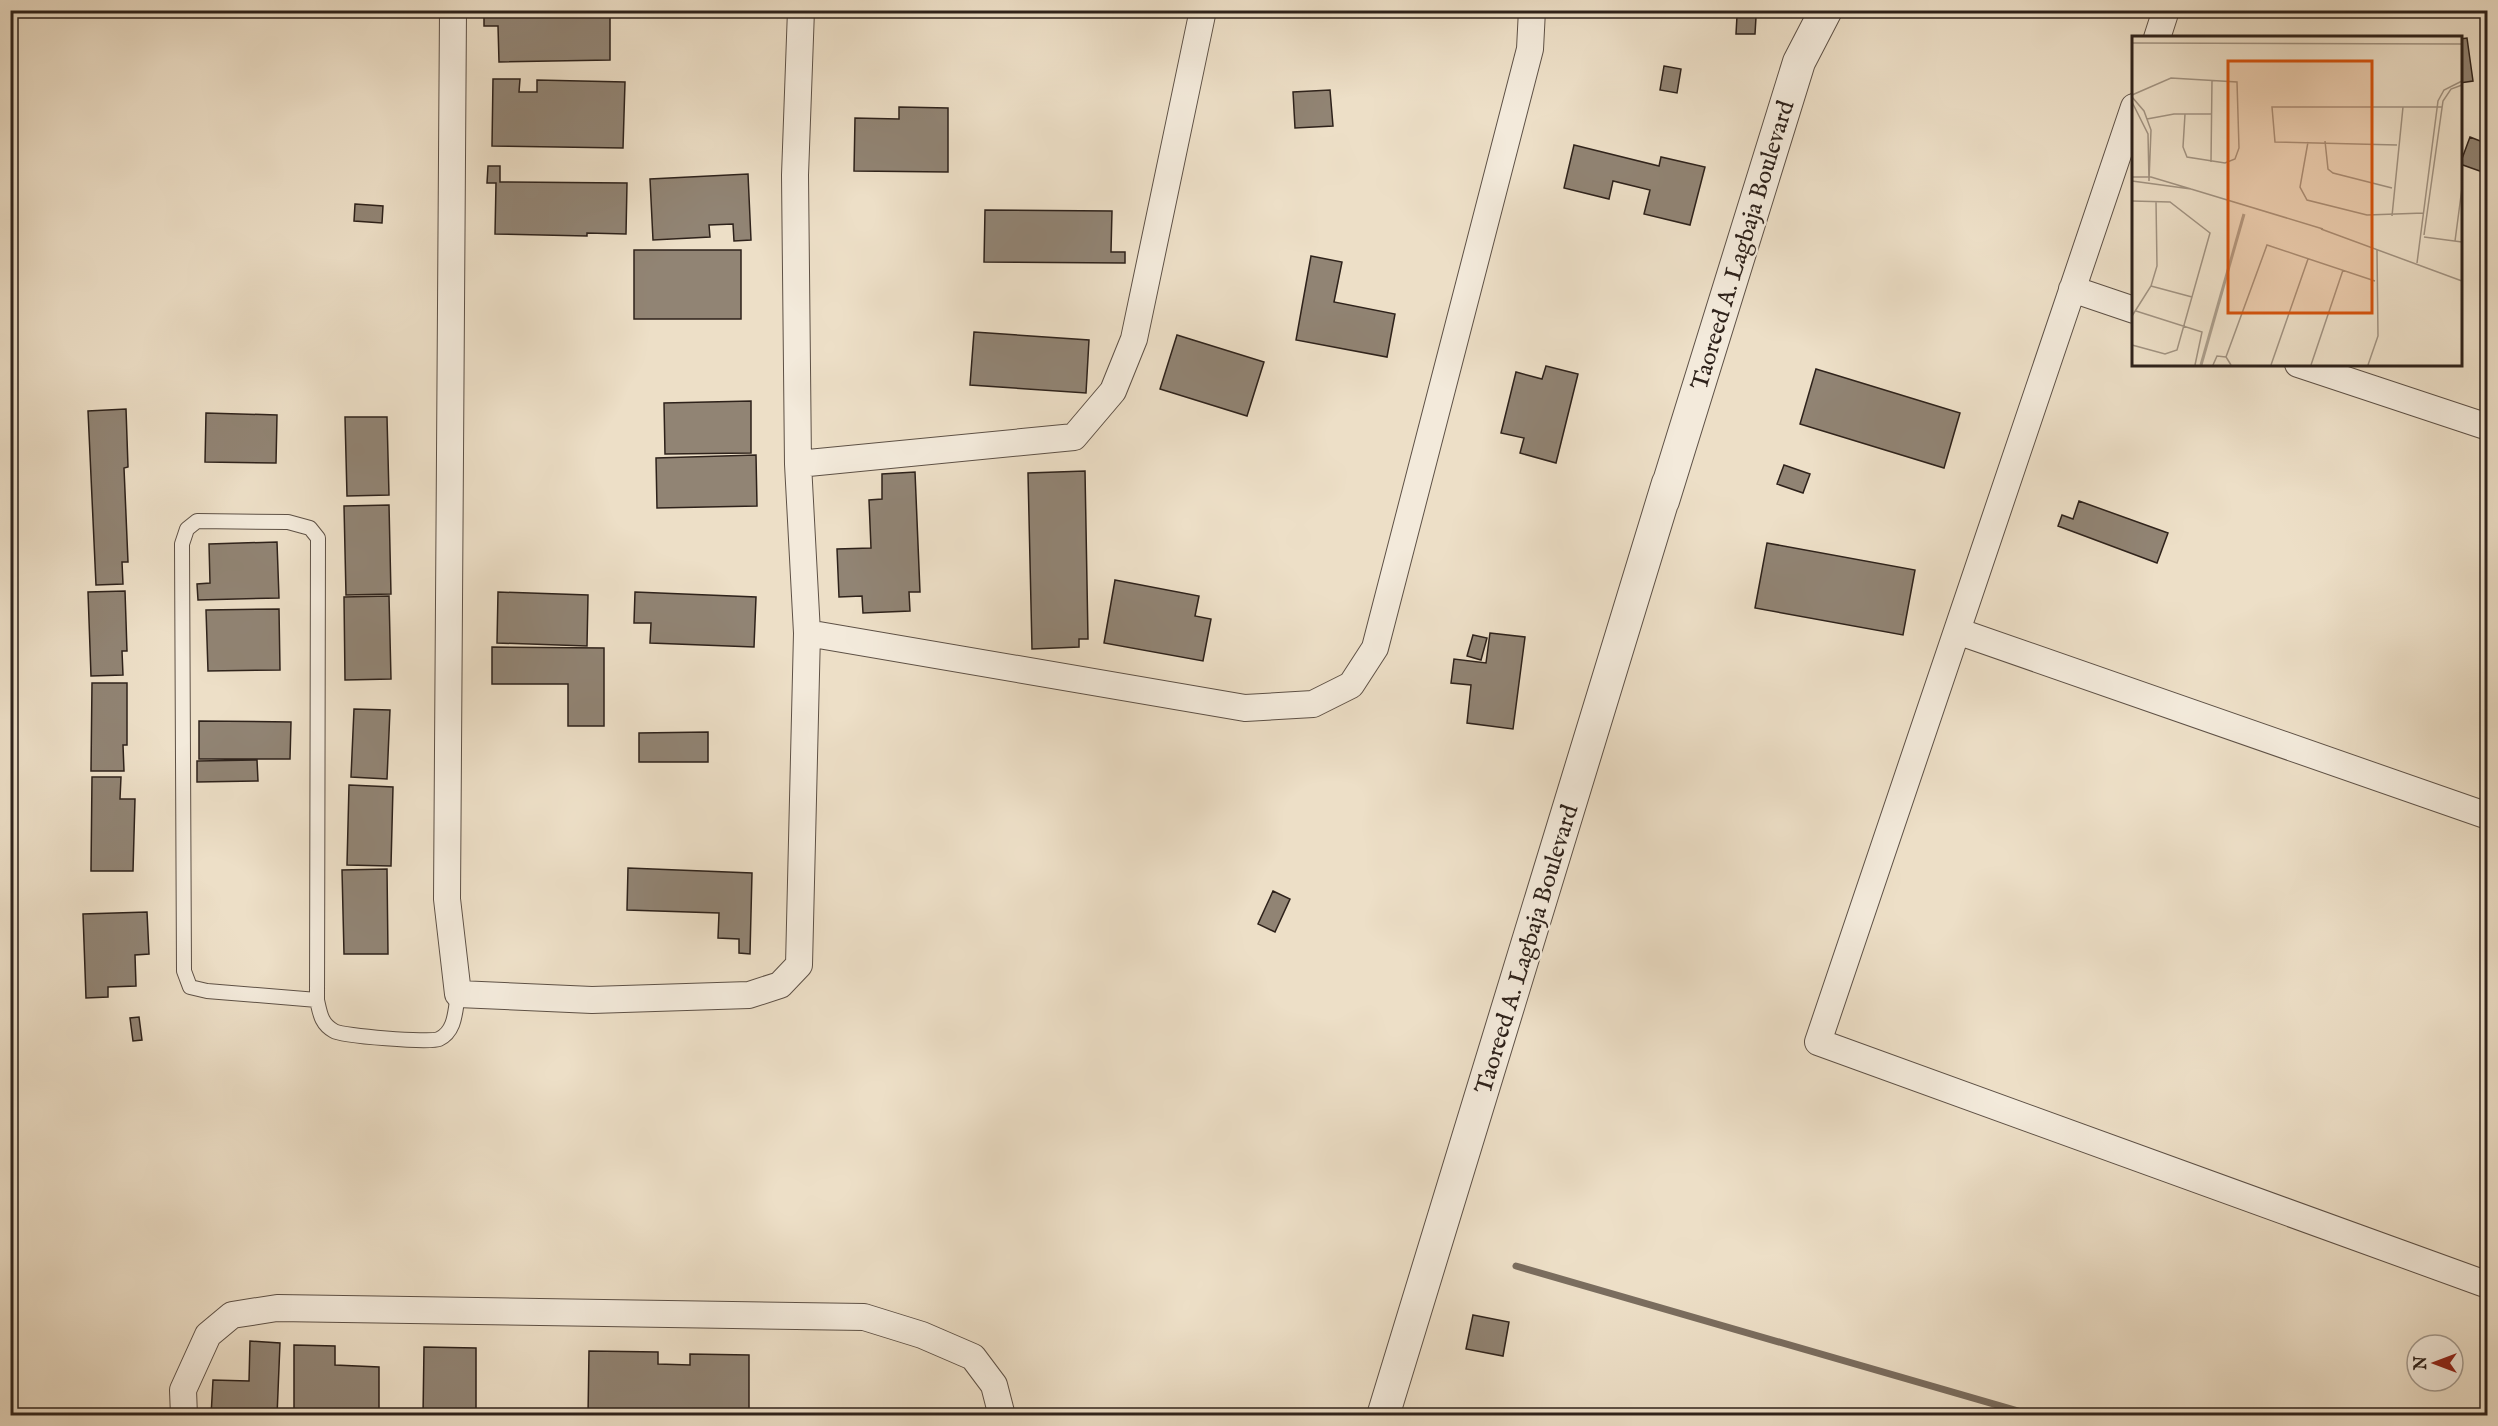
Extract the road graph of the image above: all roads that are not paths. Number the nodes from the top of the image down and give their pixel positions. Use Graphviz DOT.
graph roads {
  1 [pos="453,10"];
  2 [pos="801,10"];
  3 [pos="1203,10"];
  4 [pos="1532,10"];
  5 [pos="1826,10"];
  6 [pos="2166,10"];
  7 [pos="2158,36"];
  8 [pos="2132,109"];
  9 [pos="2072,289"];
  10 [pos="2132,310"];
  11 [pos="2304,366"];
  12 [pos="2487,428"];
  13 [pos="798,464"];
  14 [pos="1665,494"];
  15 [pos="1957,631"];
  16 [pos="807,633"];
  17 [pos="1595,720"];
  18 [pos="2487,816"];
  19 [pos="458,994"];
  20 [pos="317,1000"];
  21 [pos="2487,1285"];
  22 [pos="184,1416"];
  23 [pos="1002,1416"];
  24 [pos="1383,1416"];
  1 -- 19 [label="street"];
  2 -- 13 [label="street"];
  3 -- 13 [label="street"];
  4 -- 16 [label="street"];
  5 -- 14 [label="street, Taoreed A. Lagbaja Boulevard"];
  6 -- 7 [label="street"];
  8 -- 9 [label="street"];
  9 -- 10 [label="street"];
  9 -- 15 [label="street"];
  11 -- 12 [label="street"];
  13 -- 16 [label="street"];
  14 -- 17 [label="street, Taoreed A. Lagbaja Boulevard"];
  14 -- 24 [label="street, Taoreed A. Lagbaja Boulevard"];
  15 -- 18 [label="street"];
  15 -- 21 [label="street"];
  16 -- 19 [label="street"];
  19 -- 20 [label="lane"];
  20 -- 20 [label="lane"];
  22 -- 23 [label="street"];
}
